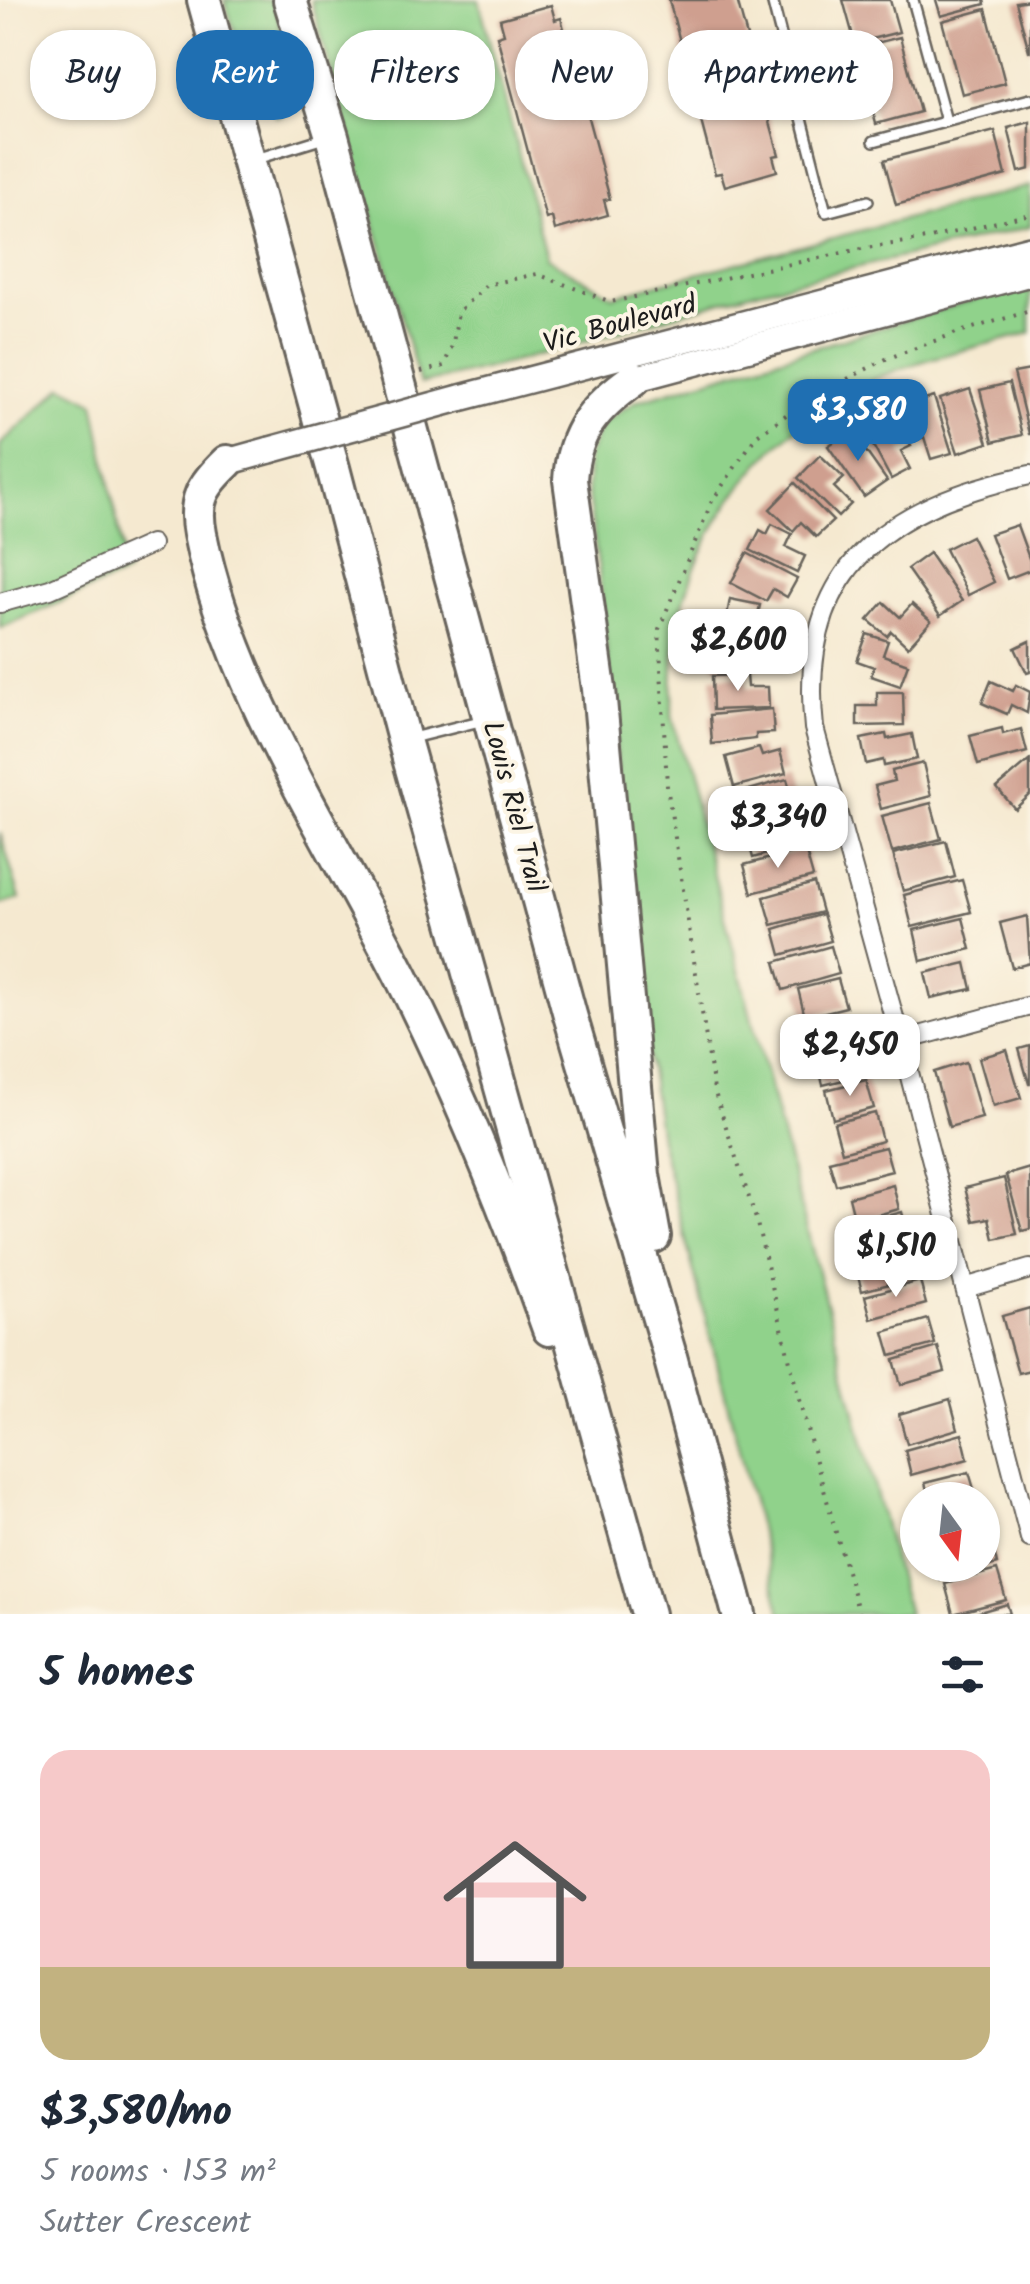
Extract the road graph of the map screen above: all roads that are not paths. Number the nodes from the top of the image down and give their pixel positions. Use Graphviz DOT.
graph roads {
  1 [pos="204,0"];
  2 [pos="290,0"];
  3 [pos="772,0"];
  4 [pos="913,0"];
  5 [pos="1030,99"];
  6 [pos="946,122"];
  7 [pos="332,136"];
  8 [pos="874,140"];
  9 [pos="250,161"];
  10 [pos="868,200"];
  11 [pos="1030,249"];
  12 [pos="1030,273"];
  13 [pos="634,379"];
  14 [pos="227,462"];
  15 [pos="1030,475"];
  16 [pos="151,544"];
  17 [pos="0,602"];
  18 [pos="489,719"];
  19 [pos="404,740"];
  20 [pos="1030,1006"];
  21 [pos="901,1041"];
  22 [pos="1030,1269"];
  23 [pos="965,1288"];
  24 [pos="668,1349"];
  25 [pos="1030,1539"];
  26 [pos="645,1601"];
  27 [pos="739,1614"];
  1 -- 9 [label="highway"];
  2 -- 7 [label="highway, Louis Riel Trail"];
  3 -- 10 [label="lane"];
  4 -- 6 [label="lane"];
  5 -- 6 [label="lane"];
  6 -- 8 [label="lane"];
  7 -- 9 [label="lane"];
  7 -- 18 [label="highway, Louis Riel Trail"];
  9 -- 19 [label="highway"];
  11 -- 14 [label="street, Vic Boulevard, bridge"];
  12 -- 13 [label="street, Vic Boulevard"];
  13 -- 24 [label="highway"];
  14 -- 26 [label="highway"];
  15 -- 21 [label="street"];
  16 -- 17 [label="street"];
  18 -- 19 [label="lane"];
  18 -- 24 [label="highway, Louis Riel Trail"];
  19 -- 26 [label="highway"];
  20 -- 21 [label="street"];
  21 -- 23 [label="street"];
  22 -- 23 [label="street"];
  23 -- 25 [label="street"];
  24 -- 27 [label="highway, Louis Riel Trail"];
}
